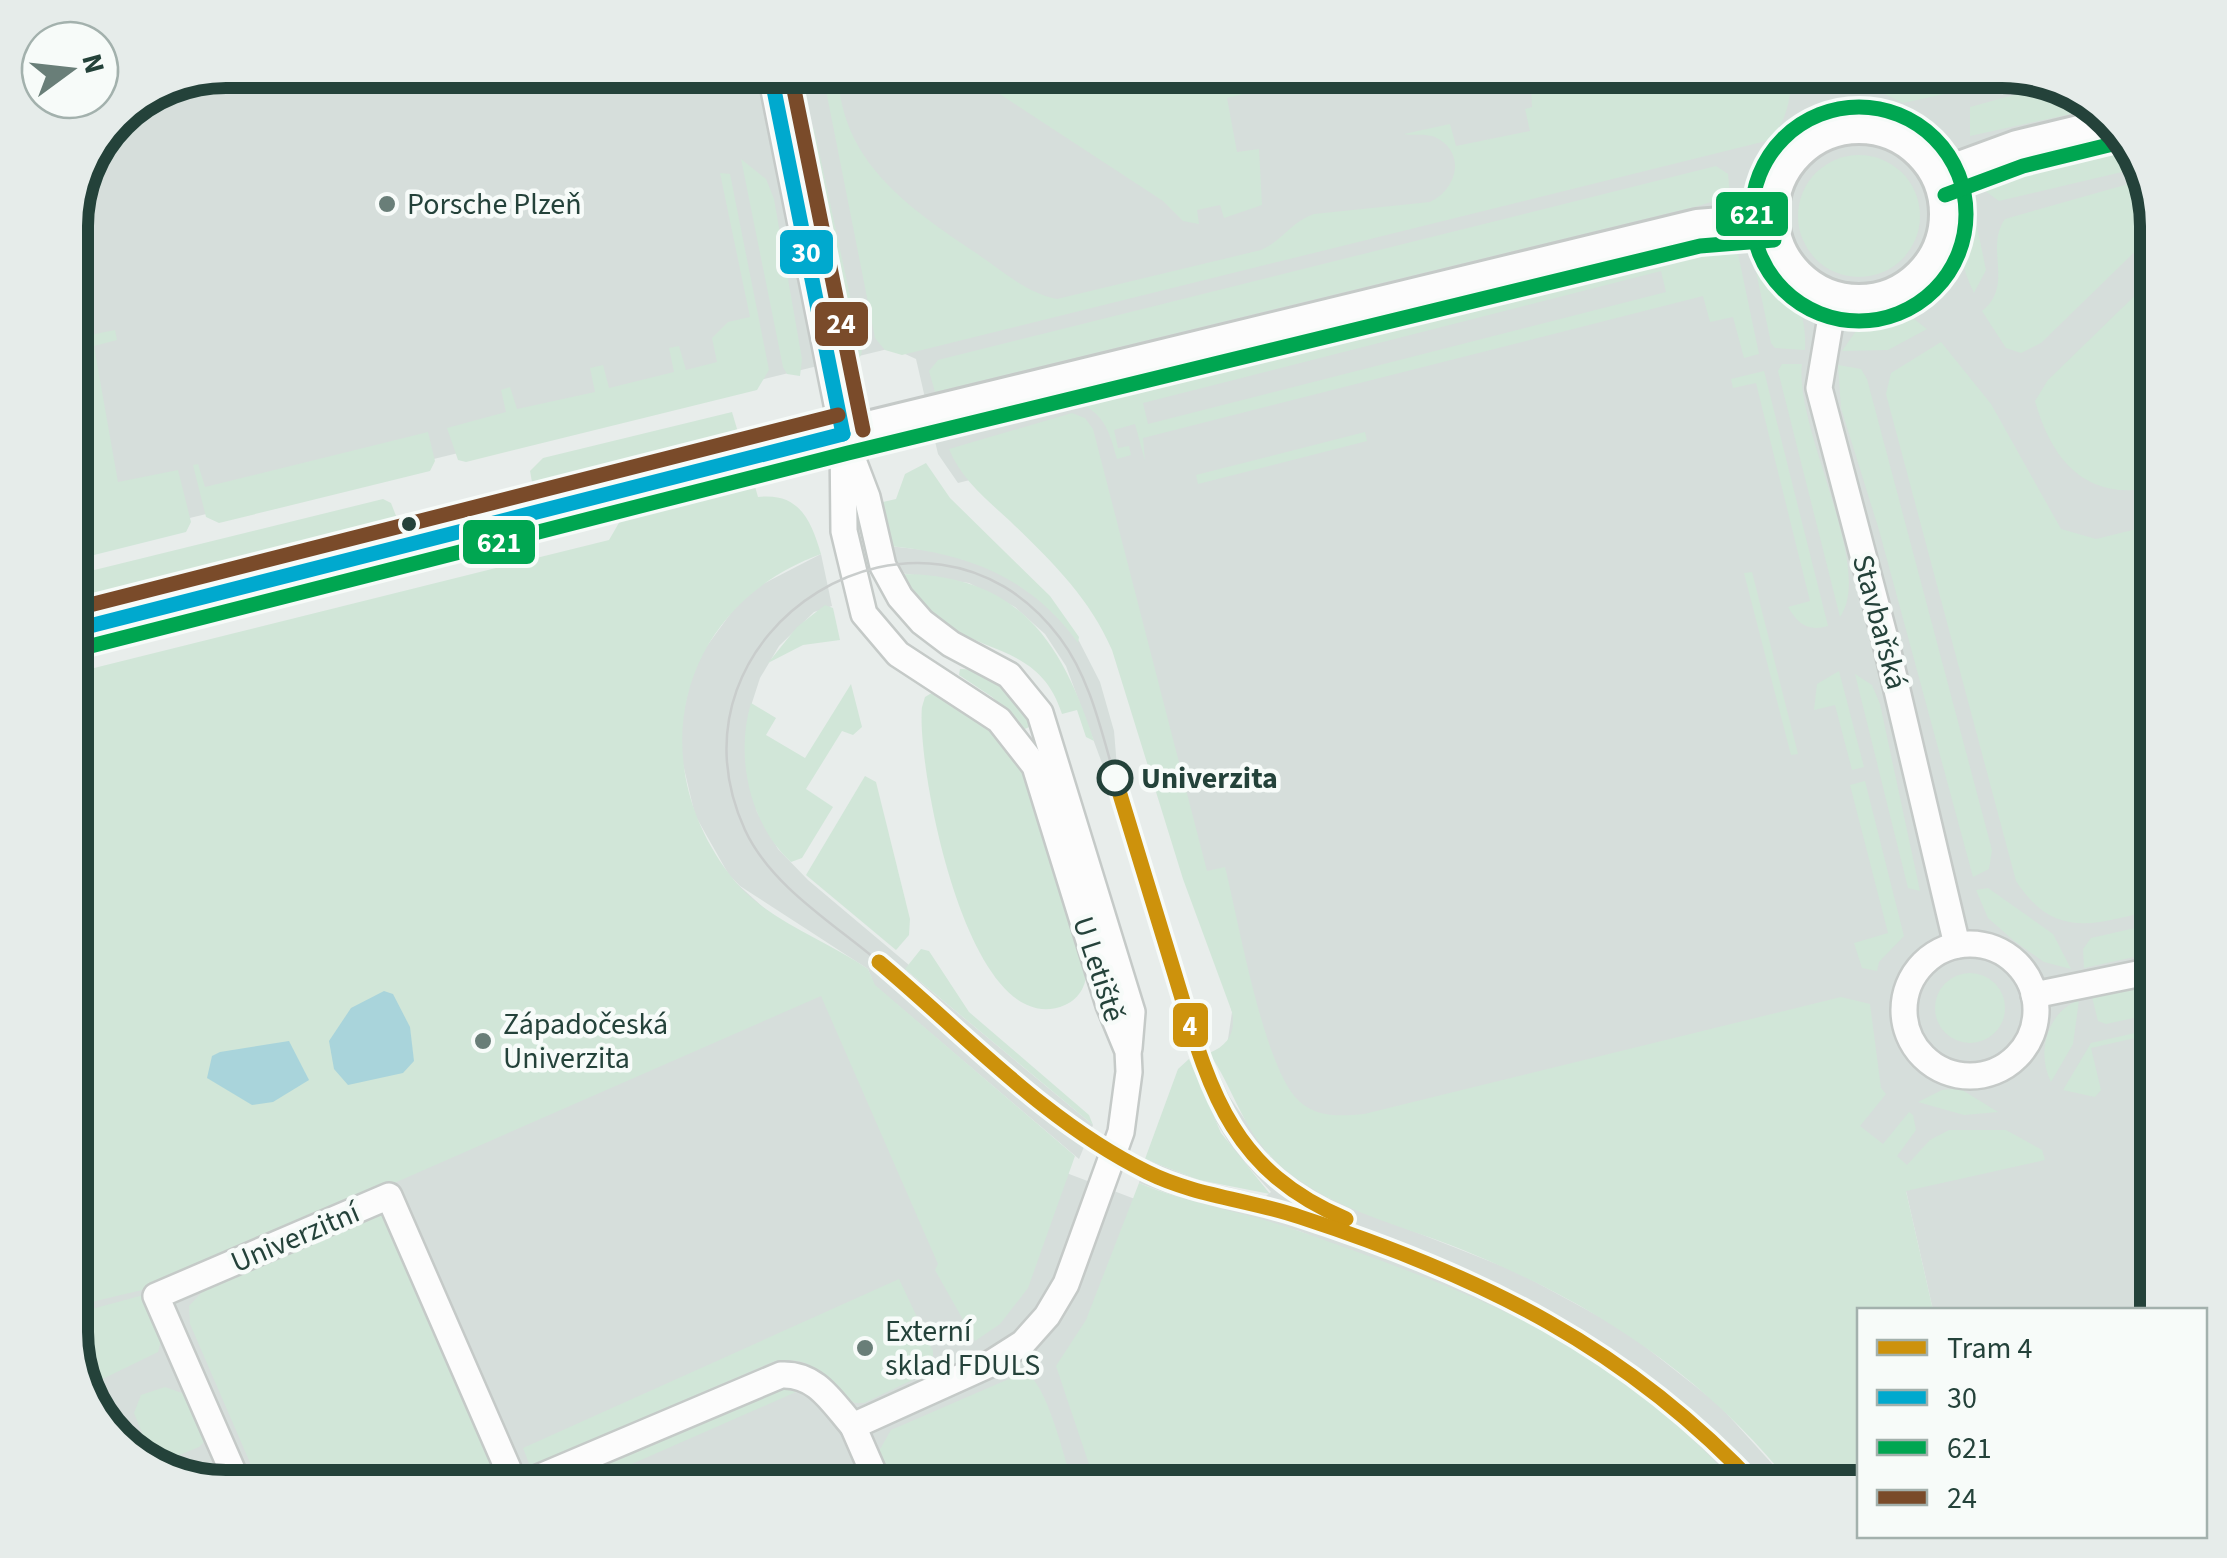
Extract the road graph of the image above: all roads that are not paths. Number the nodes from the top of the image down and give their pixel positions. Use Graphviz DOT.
graph roads {
  1 [pos="774,88"];
  2 [pos="2098,128"];
  3 [pos="1938,176"];
  4 [pos="1772,220"];
  5 [pos="1834,299"];
  6 [pos="843,434"];
  7 [pos="88,626"];
  8 [pos="1957,944"];
  9 [pos="2140,973"];
  10 [pos="2034,995"];
  11 [pos="1128,1051"];
  12 [pos="853,1426"];
  13 [pos="232,1470"];
  14 [pos="507,1470"];
  15 [pos="558,1470"];
  16 [pos="872,1470"];
  1 -- 6 [label="street"];
  2 -- 3 [label="street"];
  3 -- 4 [label="street"];
  3 -- 5 [label="street"];
  4 -- 5 [label="street"];
  4 -- 6 [label="street"];
  5 -- 8 [label="street, Stavbařská"];
  6 -- 7 [label="street"];
  6 -- 11 [label="street, U Letiště"];
  6 -- 11 [label="street, U Letiště"];
  8 -- 10 [label="street"];
  8 -- 10 [label="street"];
  9 -- 10 [label="street"];
  11 -- 12 [label="street, U Letiště"];
  12 -- 15 [label="street, Univerzitní"];
  12 -- 16 [label="street, Univerzitní"];
  13 -- 14 [label="street, Univerzitní"];
}
